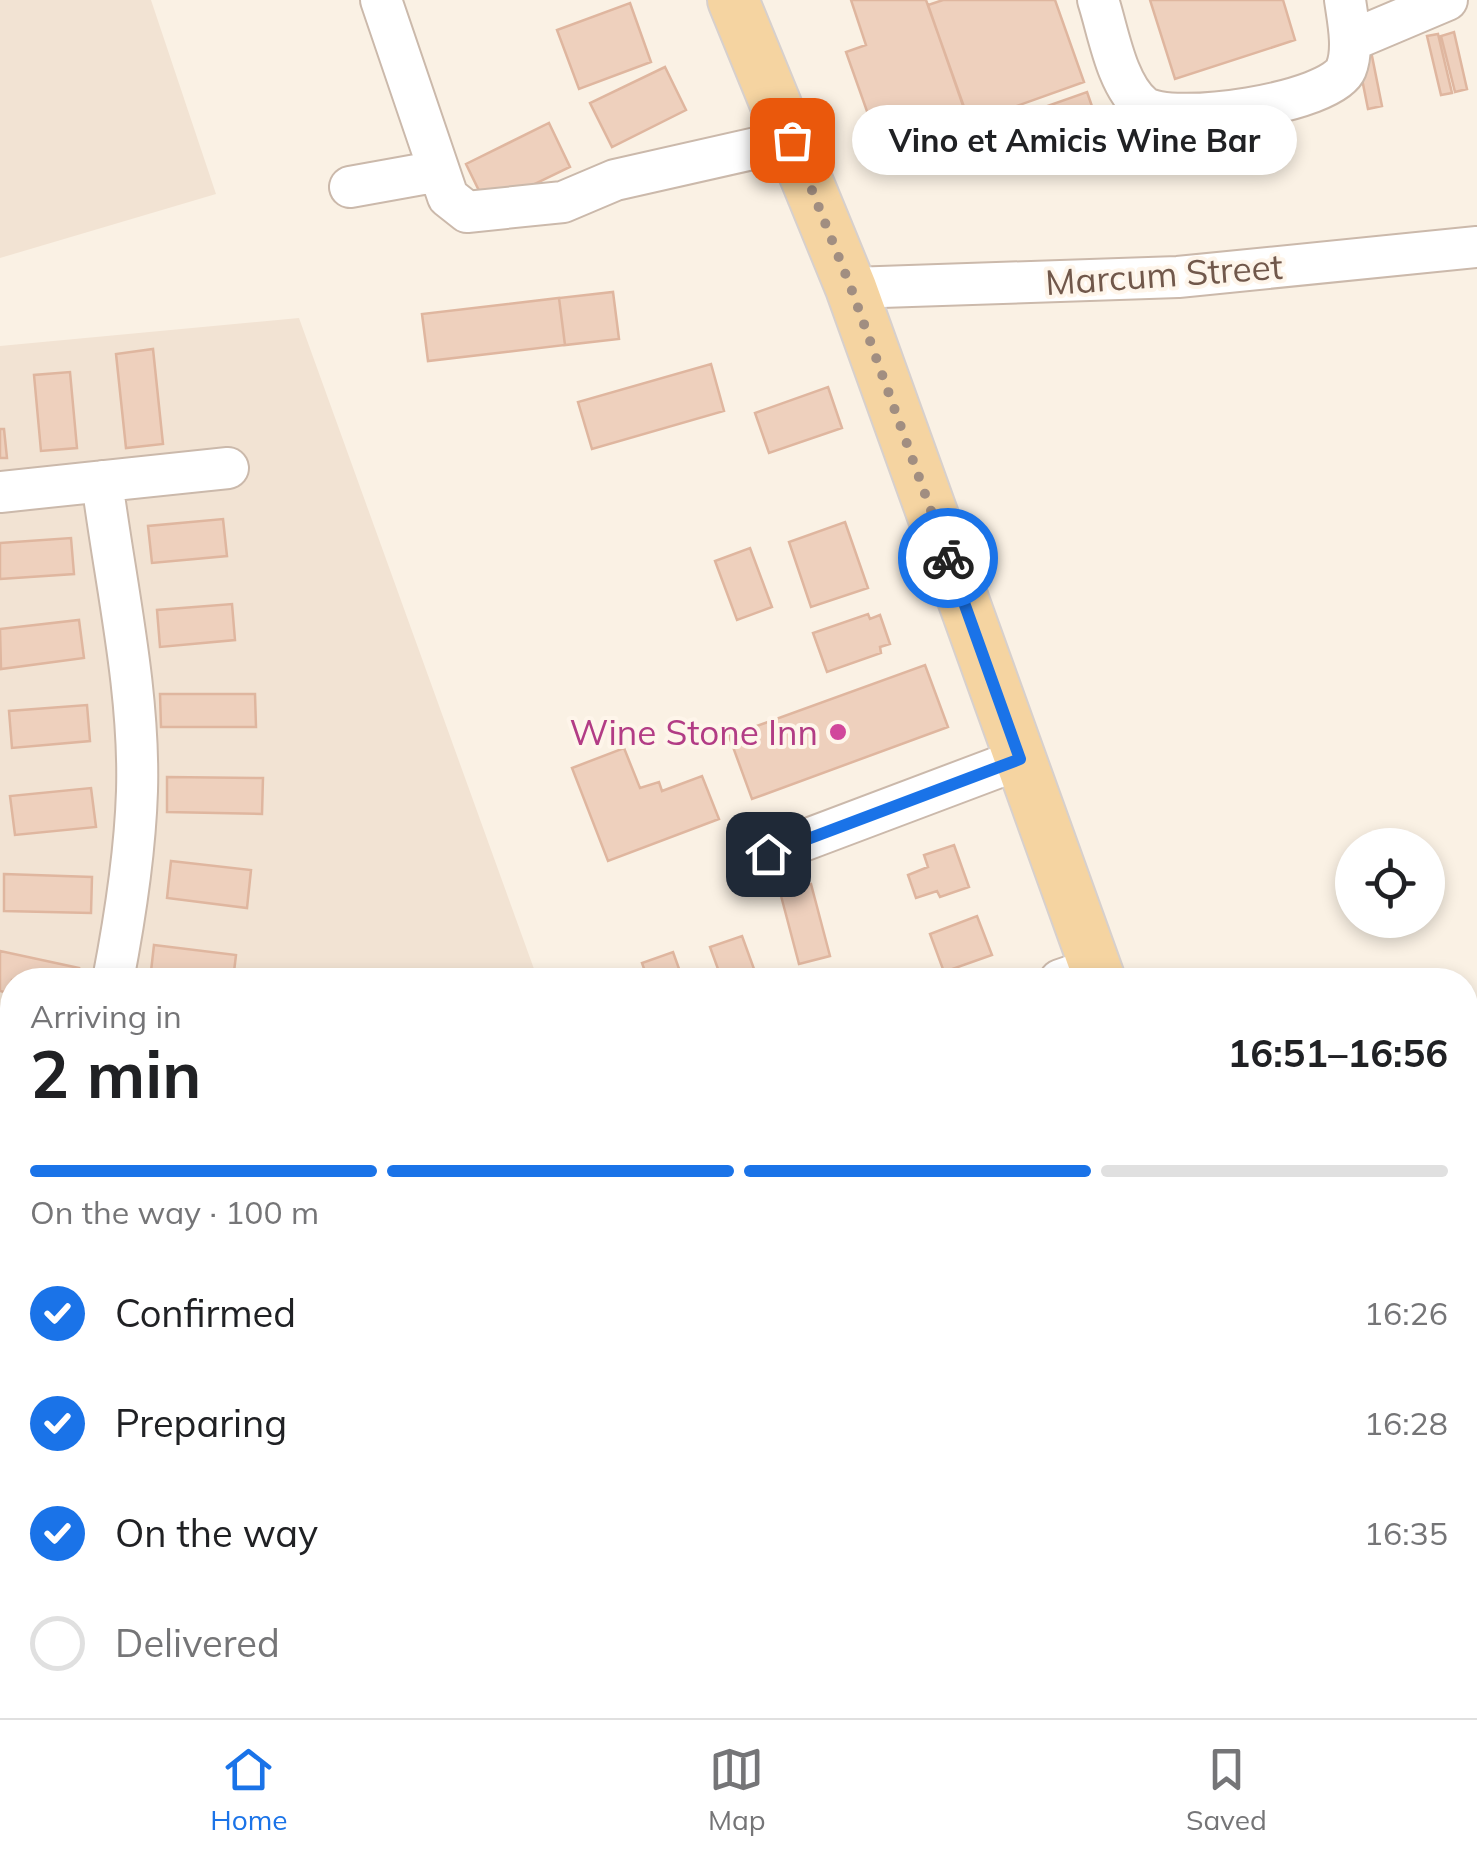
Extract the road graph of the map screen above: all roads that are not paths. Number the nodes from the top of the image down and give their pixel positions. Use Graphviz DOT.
graph roads {
  1 [pos="381,0"];
  2 [pos="1098,0"];
  3 [pos="1345,0"];
  4 [pos="1447,0"];
  5 [pos="735,1"];
  6 [pos="1350,41"];
  7 [pos="792,140"];
  8 [pos="439,171"];
  9 [pos="350,186"];
  10 [pos="1477,247"];
  11 [pos="851,288"];
  12 [pos="228,468"];
  13 [pos="102,481"];
  14 [pos="0,492"];
  15 [pos="1020,759"];
  16 [pos="768,854"];
  17 [pos="115,968"];
  18 [pos="1083,968"];
  1 -- 8 [label="street"];
  2 -- 6 [label="street"];
  3 -- 6 [label="street"];
  4 -- 6 [label="street"];
  5 -- 7 [label="main road"];
  7 -- 8 [label="street"];
  7 -- 11 [label="main road"];
  8 -- 9 [label="street"];
  10 -- 11 [label="street, Marcum Street"];
  11 -- 15 [label="main road"];
  12 -- 13 [label="street"];
  13 -- 14 [label="street"];
  13 -- 17 [label="street"];
  15 -- 16 [label="street"];
  15 -- 18 [label="main road"];
}
